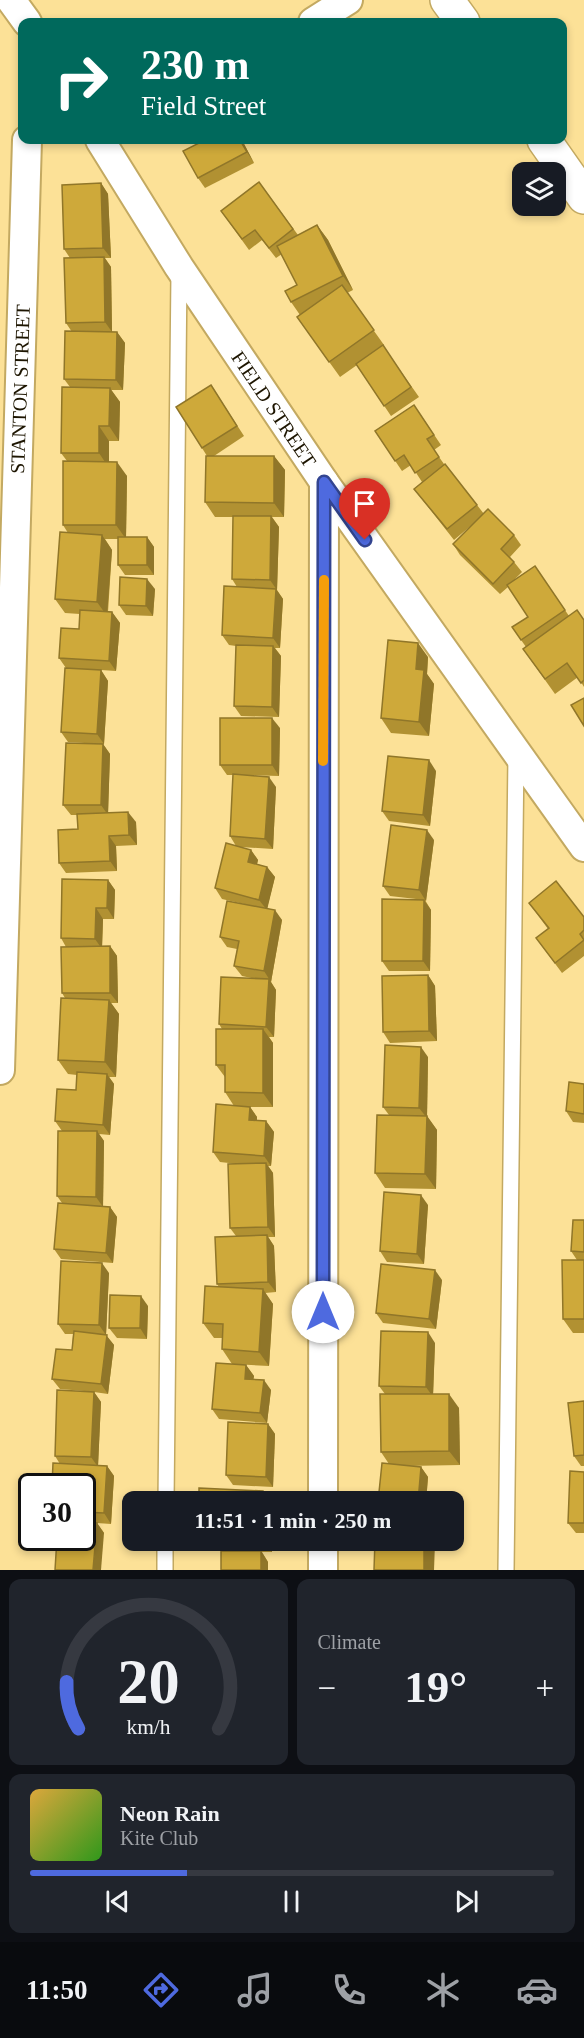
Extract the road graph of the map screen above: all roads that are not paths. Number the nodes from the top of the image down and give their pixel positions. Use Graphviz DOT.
graph roads {
  1 [pos="11,0"];
  2 [pos="348,0"];
  3 [pos="447,0"];
  4 [pos="24,18"];
  5 [pos="319,18"];
  6 [pos="460,18"];
  7 [pos="0,27"];
  8 [pos="18,27"];
  9 [pos="27,144"];
  10 [pos="102,144"];
  11 [pos="547,144"];
  12 [pos="584,197"];
  13 [pos="179,267"];
  14 [pos="324,482"];
  15 [pos="516,752"];
  16 [pos="584,847"];
  17 [pos="0,1070"];
  18 [pos="166,1491"];
  19 [pos="323,1491"];
  20 [pos="165,1551"];
  21 [pos="323,1551"];
  22 [pos="165,1570"];
  23 [pos="323,1570"];
  24 [pos="506,1570"];
  1 -- 4 [label="street"];
  2 -- 5 [label="street"];
  3 -- 6 [label="main road"];
  7 -- 8 [label="street"];
  9 -- 17 [label="street, STANTON STREET"];
  10 -- 13 [label="street, FIELD STREET"];
  11 -- 12 [label="main road"];
  13 -- 14 [label="street, FIELD STREET"];
  13 -- 18 [label="lane"];
  14 -- 15 [label="street, FIELD STREET"];
  14 -- 19 [label="street"];
  15 -- 16 [label="street, FIELD STREET"];
  15 -- 24 [label="lane"];
  20 -- 22 [label="lane"];
  21 -- 23 [label="street"];
}
